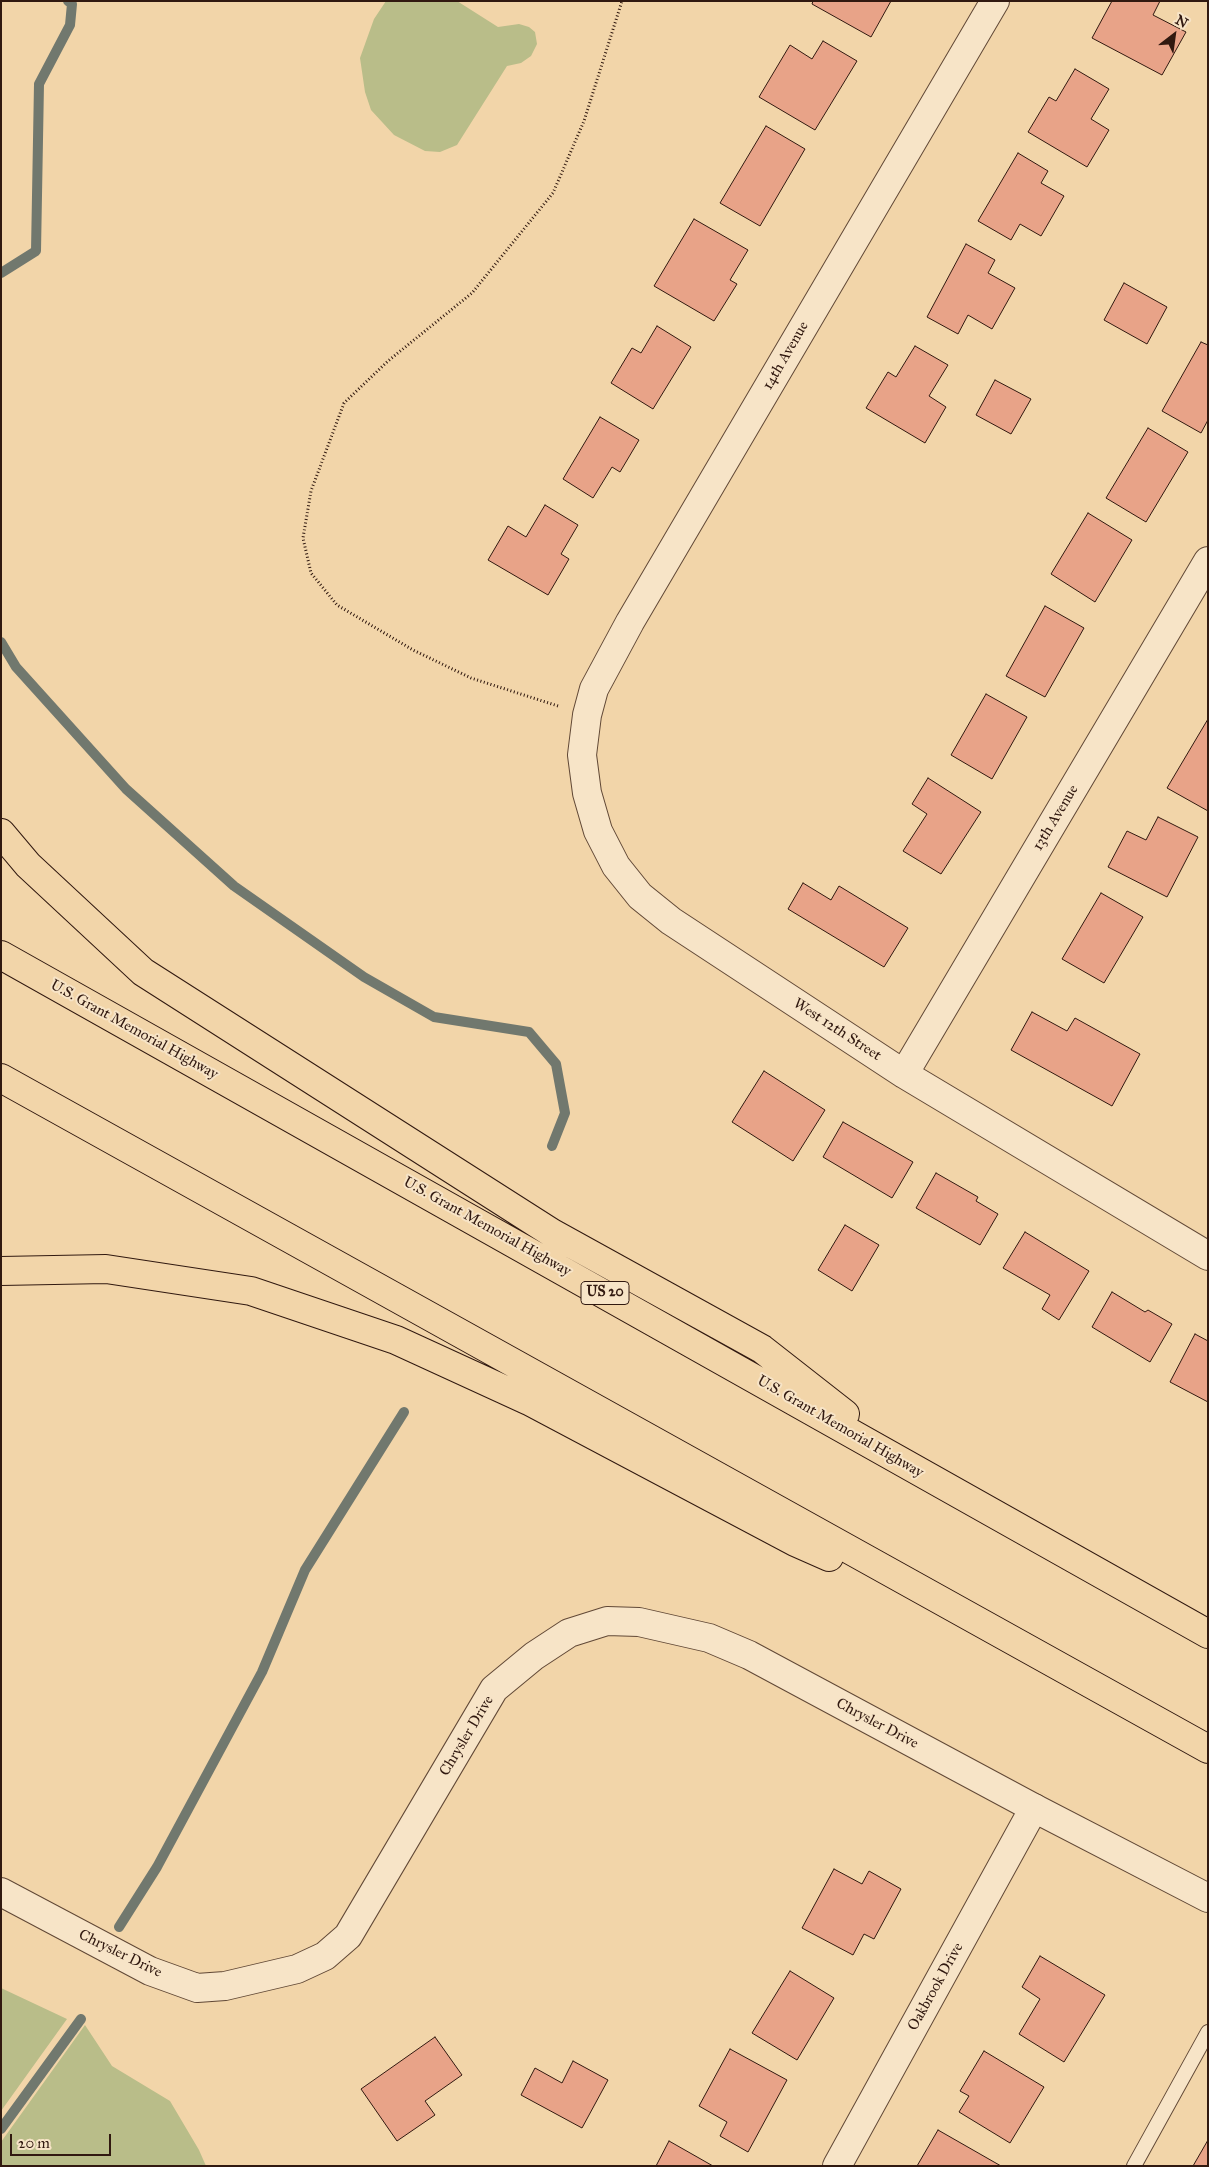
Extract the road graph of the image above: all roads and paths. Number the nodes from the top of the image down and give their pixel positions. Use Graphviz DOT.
graph roads {
  1 [pos="622,1"];
  2 [pos="995,1"];
  3 [pos="1208,561"];
  4 [pos="587,715"];
  5 [pos="1,833"];
  6 [pos="1,955"];
  7 [pos="904,1074"];
  8 [pos="1,1078"];
  9 [pos="1208,1256"];
  10 [pos="1,1271"];
  11 [pos="923,1475"];
  12 [pos="961,1613"];
  13 [pos="1208,1634"];
  14 [pos="1208,1749"];
  15 [pos="1034,1808"];
  16 [pos="1,1892"];
  17 [pos="1208,1898"];
  18 [pos="1208,2032"];
  19 [pos="837,2166"];
  20 [pos="1134,2166"];
  1 -- 4 [label="path"];
  2 -- 4 [label="street, 14th Avenue"];
  3 -- 7 [label="street, 13th Avenue"];
  4 -- 7 [label="street, West 12th Street"];
  5 -- 11 [label="main road"];
  6 -- 11 [label="main road, U.S. Grant Memorial Highway / US 20"];
  7 -- 9 [label="street, West 12th Street"];
  8 -- 12 [label="main road"];
  10 -- 12 [label="main road"];
  11 -- 13 [label="main road, U.S. Grant Memorial Highway / US 20"];
  12 -- 14 [label="main road"];
  15 -- 16 [label="street, Chrysler Drive"];
  15 -- 17 [label="street, Chrysler Drive"];
  15 -- 19 [label="street, Oakbrook Drive"];
  18 -- 20 [label="lane"];
}
